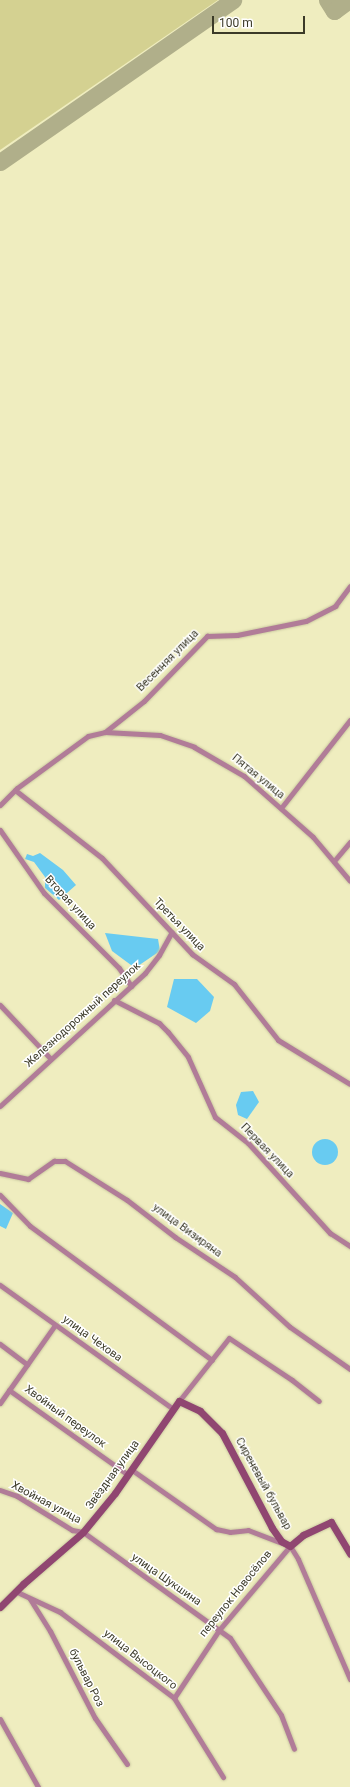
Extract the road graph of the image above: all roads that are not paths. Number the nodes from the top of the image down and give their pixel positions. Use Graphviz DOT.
graph roads {
  1 [pos="350,586"];
  2 [pos="350,720"];
  3 [pos="105,732"];
  4 [pos="14,790"];
  5 [pos="0,805"];
  6 [pos="281,808"];
  7 [pos="0,830"];
  8 [pos="350,842"];
  9 [pos="334,861"];
  10 [pos="350,881"];
  11 [pos="172,932"];
  12 [pos="131,986"];
  13 [pos="114,1000"];
  14 [pos="0,1005"];
  15 [pos="50,1058"];
  16 [pos="350,1084"];
  17 [pos="0,1106"];
  18 [pos="0,1173"];
  19 [pos="0,1195"];
  20 [pos="350,1246"];
  21 [pos="0,1286"];
  22 [pos="55,1325"];
  23 [pos="0,1344"];
  24 [pos="212,1360"];
  25 [pos="27,1364"];
  26 [pos="350,1369"];
  27 [pos="9,1390"];
  28 [pos="179,1401"];
  29 [pos="319,1401"];
  30 [pos="0,1403"];
  31 [pos="173,1409"];
  32 [pos="130,1472"];
  33 [pos="0,1490"];
  34 [pos="83,1532"];
  35 [pos="290,1546"];
  36 [pos="350,1554"];
  37 [pos="15,1591"];
  38 [pos="30,1599"];
  39 [pos="0,1609"];
  40 [pos="219,1630"];
  41 [pos="350,1679"];
  42 [pos="174,1698"];
  43 [pos="0,1719"];
  44 [pos="294,1749"];
  45 [pos="127,1764"];
  46 [pos="223,1777"];
  47 [pos="38,1787"];
  1 -- 3 [label="street, Весенняя улица"];
  2 -- 6 [label="street"];
  3 -- 4 [label="street, Весенняя улица"];
  3 -- 6 [label="street, Пятая улица"];
  4 -- 5 [label="street, Весенняя улица"];
  4 -- 11 [label="street, Третья улица"];
  6 -- 9 [label="street, Пятая улица"];
  7 -- 12 [label="street, Вторая улица"];
  8 -- 9 [label="street"];
  9 -- 10 [label="street, Пятая улица"];
  11 -- 12 [label="street, Железнодорожный переулок"];
  11 -- 16 [label="street, Третья улица"];
  12 -- 13 [label="street, Железнодорожный переулок"];
  13 -- 15 [label="street, Железнодорожный переулок"];
  13 -- 20 [label="street, Первая улица"];
  14 -- 15 [label="street"];
  15 -- 17 [label="street, Железнодорожный переулок"];
  18 -- 26 [label="street, улица Визиряна"];
  19 -- 24 [label="street"];
  21 -- 22 [label="street, улица Чехова"];
  22 -- 25 [label="street"];
  22 -- 31 [label="street, улица Чехова"];
  23 -- 25 [label="street"];
  24 -- 28 [label="street, Звёздная улица"];
  24 -- 29 [label="street, Звёздная улица"];
  25 -- 27 [label="street"];
  27 -- 30 [label="street"];
  27 -- 32 [label="street, Хвойный переулок"];
  28 -- 31 [label="street, Звёздная улица"];
  28 -- 35 [label="street, Сиреневый бульвар"];
  31 -- 32 [label="street, Звёздная улица"];
  32 -- 34 [label="street, Звёздная улица"];
  32 -- 35 [label="street, Хвойный переулок"];
  33 -- 34 [label="street, Хвойная улица"];
  34 -- 37 [label="street, Звёздная улица"];
  34 -- 40 [label="street, улица Шукшина"];
  35 -- 36 [label="street, переулок Новосёлов"];
  35 -- 40 [label="street, переулок Новосёлов"];
  35 -- 41 [label="street, Сиреневый бульвар"];
  37 -- 38 [label="street, улица Высоцкого"];
  37 -- 39 [label="street, Звёздная улица"];
  38 -- 42 [label="street, улица Высоцкого"];
  38 -- 45 [label="street, бульвар Роз"];
  40 -- 42 [label="street, переулок Новосёлов"];
  40 -- 44 [label="street, улица Шукшина"];
  42 -- 46 [label="street, улица Высоцкого"];
  43 -- 47 [label="street"];
}
